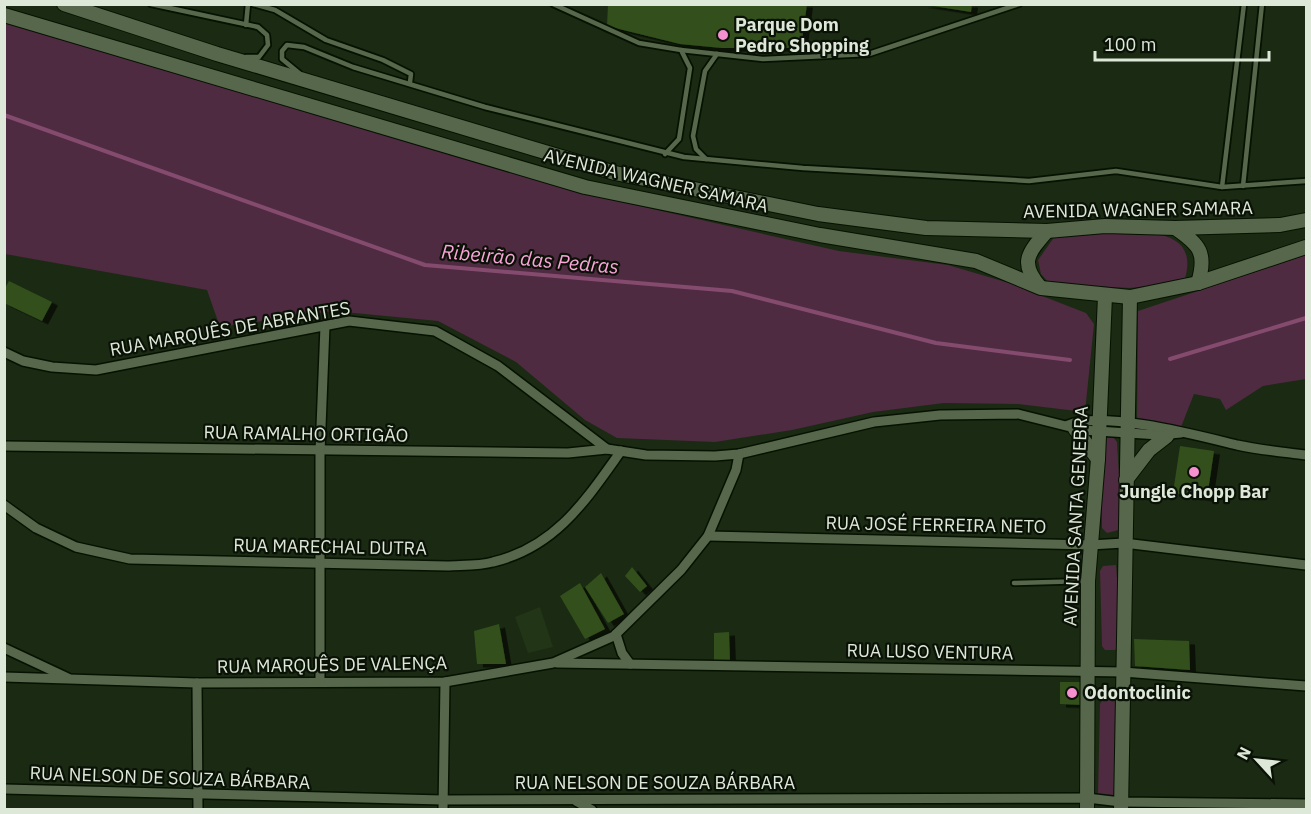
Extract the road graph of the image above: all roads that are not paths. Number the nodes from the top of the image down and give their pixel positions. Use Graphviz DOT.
graph roads {
  1 [pos="64,4"];
  2 [pos="151,4"];
  3 [pos="176,4"];
  4 [pos="248,4"];
  5 [pos="253,4"];
  6 [pos="553,4"];
  7 [pos="1019,4"];
  8 [pos="1244,4"];
  9 [pos="1262,4"];
  10 [pos="180,11"];
  11 [pos="4,15"];
  12 [pos="246,25"];
  13 [pos="681,50"];
  14 [pos="217,54"];
  15 [pos="717,54"];
  16 [pos="312,82"];
  17 [pos="410,82"];
  18 [pos="665,154"];
  19 [pos="706,159"];
  20 [pos="1306,181"];
  21 [pos="1243,186"];
  22 [pos="1222,187"];
  23 [pos="1306,220"];
  24 [pos="1175,228"];
  25 [pos="1047,231"];
  26 [pos="1306,246"];
  27 [pos="1198,283"];
  28 [pos="1041,288"];
  29 [pos="1105,296"];
  30 [pos="1130,297"];
  31 [pos="325,326"];
  32 [pos="4,352"];
  33 [pos="1072,427"];
  34 [pos="1099,427"];
  35 [pos="1128,428"];
  36 [pos="1174,434"];
  37 [pos="4,446"];
  38 [pos="607,449"];
  39 [pos="621,451"];
  40 [pos="320,452"];
  41 [pos="739,454"];
  42 [pos="1306,455"];
  43 [pos="1098,459"];
  44 [pos="1126,480"];
  45 [pos="4,505"];
  46 [pos="708,536"];
  47 [pos="1124,543"];
  48 [pos="1090,545"];
  49 [pos="321,561"];
  50 [pos="1306,566"];
  51 [pos="1088,581"];
  52 [pos="1014,583"];
  53 [pos="616,634"];
  54 [pos="4,648"];
  55 [pos="553,663"];
  56 [pos="630,664"];
  57 [pos="1088,671"];
  58 [pos="1123,672"];
  59 [pos="4,677"];
  60 [pos="73,680"];
  61 [pos="320,682"];
  62 [pos="445,682"];
  63 [pos="197,683"];
  64 [pos="1306,686"];
  65 [pos="4,789"];
  66 [pos="199,793"];
  67 [pos="983,798"];
  68 [pos="318,799"];
  69 [pos="573,800"];
  70 [pos="1087,804"];
  71 [pos="1306,804"];
  72 [pos="443,805"];
  73 [pos="1121,806"];
  74 [pos="198,810"];
  75 [pos="318,810"];
  76 [pos="592,810"];
  77 [pos="983,810"];
  1 -- 14 [label="main road, AVENIDA WAGNER SAMARA"];
  2 -- 10 [label="lane"];
  3 -- 10 [label="lane"];
  4 -- 12 [label="lane"];
  5 -- 17 [label="lane"];
  6 -- 13 [label="lane"];
  7 -- 15 [label="lane"];
  8 -- 22 [label="lane"];
  9 -- 21 [label="lane"];
  10 -- 12 [label="lane"];
  11 -- 28 [label="main road, AVENIDA WAGNER SAMARA"];
  12 -- 14 [label="lane"];
  13 -- 15 [label="lane"];
  13 -- 18 [label="lane"];
  14 -- 16 [label="main road, AVENIDA WAGNER SAMARA"];
  15 -- 19 [label="lane"];
  16 -- 17 [label="lane"];
  16 -- 25 [label="main road, AVENIDA WAGNER SAMARA"];
  17 -- 18 [label="lane"];
  18 -- 19 [label="lane"];
  19 -- 22 [label="lane"];
  20 -- 21 [label="lane"];
  21 -- 22 [label="lane"];
  23 -- 24 [label="main road, AVENIDA WAGNER SAMARA"];
  24 -- 25 [label="main road, AVENIDA WAGNER SAMARA"];
  24 -- 27 [label="main road"];
  25 -- 28 [label="main road"];
  26 -- 27 [label="main road, AVENIDA WAGNER SAMARA"];
  27 -- 30 [label="main road, AVENIDA WAGNER SAMARA"];
  28 -- 29 [label="main road, AVENIDA WAGNER SAMARA"];
  29 -- 30 [label="main road, AVENIDA WAGNER SAMARA"];
  29 -- 34 [label="main road, AVENIDA SANTA GENEBRA"];
  30 -- 35 [label="main road"];
  31 -- 32 [label="street, RUA MARQUÊS DE ABRANTES"];
  31 -- 38 [label="street, RUA MARQUÊS DE ABRANTES"];
  31 -- 40 [label="street"];
  33 -- 34 [label="street, RUA MARQUÊS DE ABRANTES"];
  33 -- 41 [label="street, RUA MARQUÊS DE ABRANTES"];
  33 -- 43 [label="main road"];
  34 -- 35 [label="street, RUA MARQUÊS DE ABRANTES"];
  34 -- 43 [label="main road, AVENIDA SANTA GENEBRA"];
  35 -- 36 [label="street, RUA MARQUÊS DE ABRANTES"];
  35 -- 36 [label="street, RUA MARQUÊS DE ABRANTES"];
  35 -- 44 [label="main road"];
  36 -- 42 [label="street, RUA MARQUÊS DE ABRANTES"];
  36 -- 44 [label="main road"];
  37 -- 40 [label="street, RUA RAMALHO ORTIGÃO"];
  38 -- 39 [label="street, RUA MARQUÊS DE ABRANTES"];
  38 -- 40 [label="street, RUA RAMALHO ORTIGÃO"];
  39 -- 41 [label="street, RUA MARQUÊS DE ABRANTES"];
  39 -- 49 [label="street, RUA MARECHAL DUTRA"];
  40 -- 49 [label="street"];
  41 -- 46 [label="street, RUA MARQUÊS DE VALENÇA"];
  43 -- 48 [label="main road, AVENIDA SANTA GENEBRA"];
  44 -- 47 [label="main road"];
  45 -- 49 [label="street, RUA MARECHAL DUTRA"];
  46 -- 48 [label="street, RUA JOSÉ FERREIRA NETO"];
  46 -- 53 [label="street, RUA MARQUÊS DE VALENÇA"];
  47 -- 48 [label="street, RUA JOSÉ FERREIRA NETO"];
  47 -- 50 [label="street, RUA JOSÉ FERREIRA NETO"];
  47 -- 58 [label="main road"];
  48 -- 51 [label="main road, AVENIDA SANTA GENEBRA"];
  49 -- 61 [label="street"];
  51 -- 52 [label="lane"];
  51 -- 57 [label="main road, AVENIDA SANTA GENEBRA"];
  53 -- 55 [label="street, RUA MARQUÊS DE VALENÇA"];
  53 -- 56 [label="street"];
  54 -- 60 [label="street, RUA MARQUÊS DE VALENÇA"];
  55 -- 56 [label="street, RUA LUSO VENTURA"];
  55 -- 62 [label="street, RUA MARQUÊS DE VALENÇA"];
  56 -- 57 [label="street, RUA LUSO VENTURA"];
  57 -- 58 [label="street, RUA LUSO VENTURA"];
  57 -- 70 [label="main road, AVENIDA SANTA GENEBRA"];
  58 -- 64 [label="street, RUA LUSO VENTURA"];
  58 -- 73 [label="main road"];
  59 -- 60 [label="street"];
  60 -- 63 [label="street, RUA MARQUÊS DE VALENÇA"];
  61 -- 62 [label="street, RUA MARQUÊS DE VALENÇA"];
  61 -- 63 [label="street, RUA MARQUÊS DE VALENÇA"];
  62 -- 72 [label="street"];
  63 -- 66 [label="street"];
  65 -- 66 [label="street, RUA NELSON DE SOUZA BÁRBARA"];
  66 -- 68 [label="street, RUA NELSON DE SOUZA BÁRBARA"];
  66 -- 74 [label="street"];
  67 -- 69 [label="street, RUA NELSON DE SOUZA BÁRBARA"];
  67 -- 70 [label="street, RUA NELSON DE SOUZA BÁRBARA"];
  67 -- 77 [label="street"];
  68 -- 72 [label="street, RUA NELSON DE SOUZA BÁRBARA"];
  68 -- 75 [label="street"];
  69 -- 72 [label="street, RUA NELSON DE SOUZA BÁRBARA"];
  69 -- 76 [label="street"];
  70 -- 73 [label="street, RUA NELSON DE SOUZA BÁRBARA"];
  71 -- 73 [label="street, RUA NELSON DE SOUZA BÁRBARA"];
}
